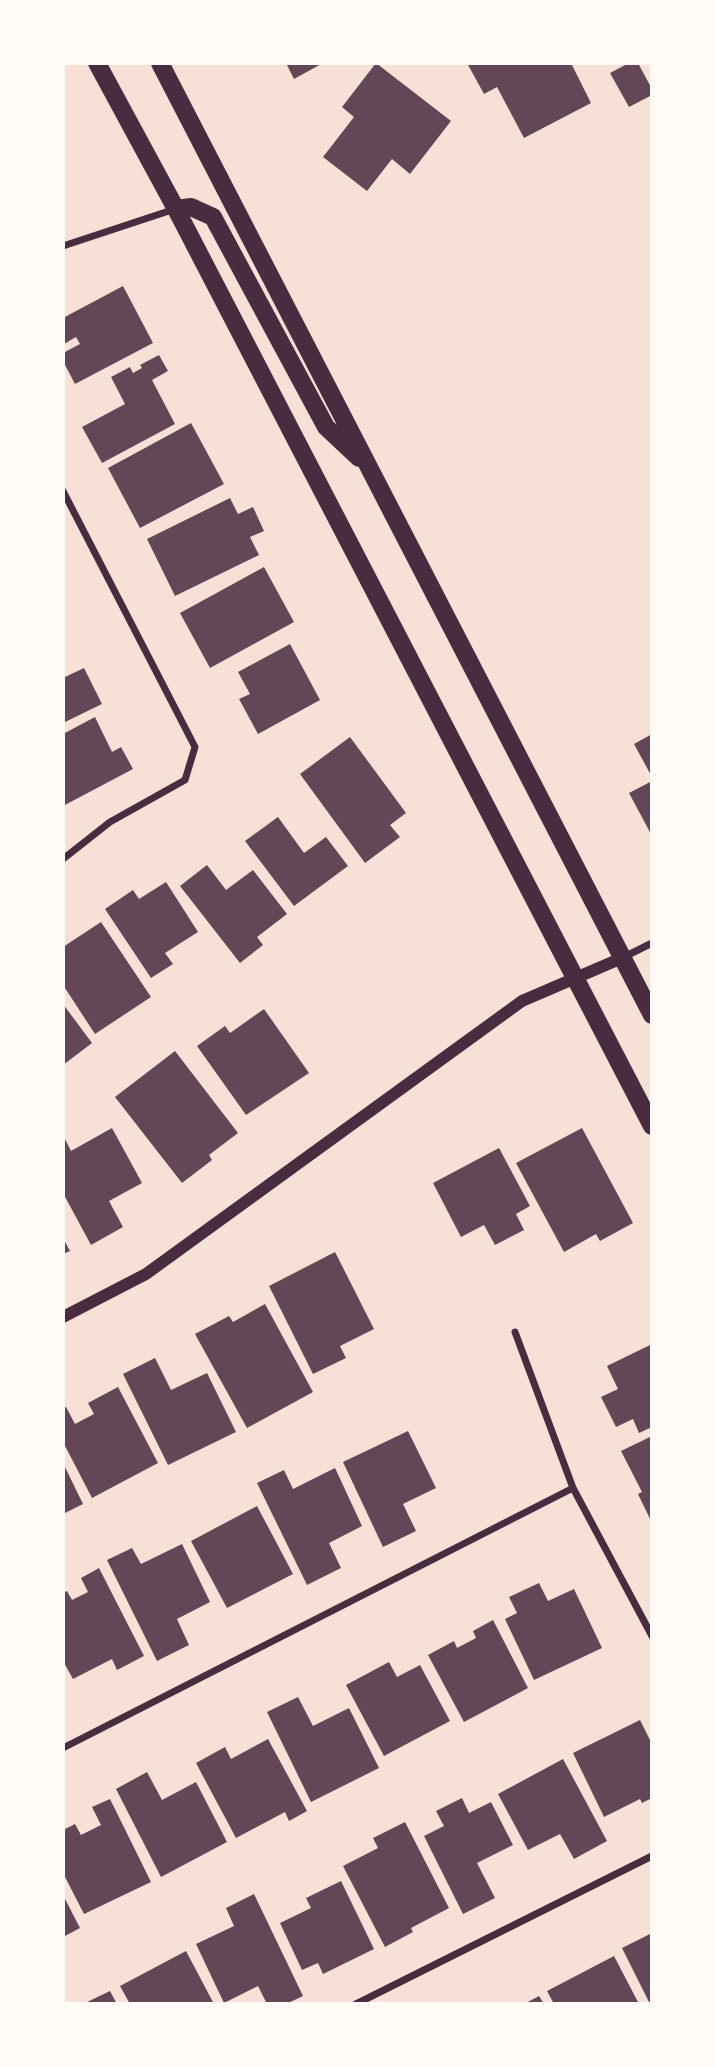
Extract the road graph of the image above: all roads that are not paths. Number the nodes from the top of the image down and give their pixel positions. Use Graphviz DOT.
graph roads {
  1 [pos="97,63"];
  2 [pos="160,63"];
  3 [pos="176,209"];
  4 [pos="63,246"];
  5 [pos="369,467"];
  6 [pos="63,491"];
  7 [pos="63,859"];
  8 [pos="652,943"];
  9 [pos="622,958"];
  10 [pos="574,979"];
  11 [pos="652,1015"];
  12 [pos="652,1126"];
  13 [pos="63,1317"];
  14 [pos="514,1332"];
  15 [pos="573,1488"];
  16 [pos="652,1636"];
  17 [pos="63,1748"];
  18 [pos="652,1856"];
  19 [pos="356,2004"];
  1 -- 3 [label="main road"];
  2 -- 5 [label="main road"];
  3 -- 4 [label="street"];
  3 -- 5 [label="main road"];
  3 -- 10 [label="main road"];
  5 -- 9 [label="main road"];
  6 -- 7 [label="street"];
  8 -- 9 [label="street"];
  9 -- 10 [label="street"];
  9 -- 11 [label="main road"];
  10 -- 12 [label="main road"];
  10 -- 13 [label="street"];
  14 -- 15 [label="street"];
  15 -- 16 [label="street"];
  15 -- 17 [label="street"];
  18 -- 19 [label="street"];
}
